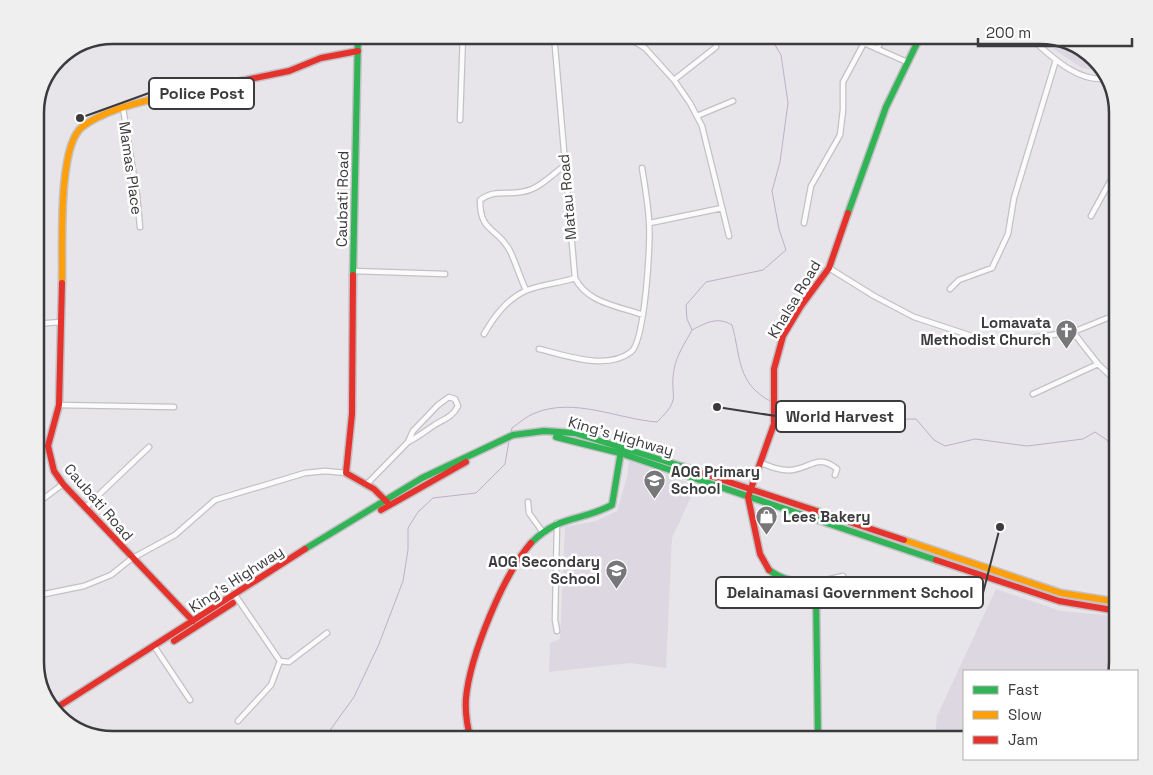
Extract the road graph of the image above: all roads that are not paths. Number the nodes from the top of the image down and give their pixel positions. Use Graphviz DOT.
graph roads {
  1 [pos="358,44"];
  2 [pos="464,44"];
  3 [pos="555,44"];
  4 [pos="639,44"];
  5 [pos="863,44"];
  6 [pos="866,44"];
  7 [pos="880,44"];
  8 [pos="916,44"];
  9 [pos="1037,44"];
  10 [pos="716,47"];
  11 [pos="877,49"];
  12 [pos="358,51"];
  13 [pos="1056,60"];
  14 [pos="907,62"];
  15 [pos="674,80"];
  16 [pos="1101,80"];
  17 [pos="733,101"];
  18 [pos="123,108"];
  19 [pos="697,116"];
  20 [pos="460,120"];
  21 [pos="564,166"];
  22 [pos="642,168"];
  23 [pos="1109,184"];
  24 [pos="722,208"];
  25 [pos="1092,216"];
  26 [pos="650,223"];
  27 [pos="804,223"];
  28 [pos="140,227"];
  29 [pos="730,236"];
  30 [pos="829,268"];
  31 [pos="353,271"];
  32 [pos="445,274"];
  33 [pos="575,278"];
  34 [pos="950,289"];
  35 [pos="526,290"];
  36 [pos="643,314"];
  37 [pos="1109,318"];
  38 [pos="61,322"];
  39 [pos="44,323"];
  40 [pos="1073,332"];
  41 [pos="484,334"];
  42 [pos="539,350"];
  43 [pos="1098,364"];
  44 [pos="1109,374"];
  45 [pos="1032,394"];
  46 [pos="59,404"];
  47 [pos="174,407"];
  48 [pos="408,442"];
  49 [pos="149,447"];
  50 [pos="621,450"];
  51 [pos="761,463"];
  52 [pos="346,473"];
  53 [pos="835,475"];
  54 [pos="62,484"];
  55 [pos="366,485"];
  56 [pos="751,489"];
  57 [pos="748,497"];
  58 [pos="44,499"];
  59 [pos="388,502"];
  60 [pos="528,502"];
  61 [pos="86,507"];
  62 [pos="557,523"];
  63 [pos="542,532"];
  64 [pos="131,559"];
  65 [pos="843,576"];
  66 [pos="813,583"];
  67 [pos="44,594"];
  68 [pos="236,597"];
  69 [pos="1109,601"];
  70 [pos="1109,609"];
  71 [pos="193,621"];
  72 [pos="557,631"];
  73 [pos="327,633"];
  74 [pos="156,649"];
  75 [pos="280,661"];
  76 [pos="190,700"];
  77 [pos="60,706"];
  78 [pos="63,710"];
  79 [pos="238,721"];
  80 [pos="468,731"];
  81 [pos="818,731"];
  1 -- 12 [label="main road, Caubati Road"];
  2 -- 20 [label="street"];
  3 -- 21 [label="street, Matau Road"];
  4 -- 15 [label="street"];
  5 -- 27 [label="street"];
  6 -- 11 [label="street"];
  7 -- 11 [label="street"];
  8 -- 14 [label="main road, Khalsa Road"];
  9 -- 13 [label="street"];
  10 -- 15 [label="street"];
  11 -- 14 [label="street"];
  12 -- 18 [label="main road, Caubati Road"];
  12 -- 31 [label="main road, Caubati Road"];
  13 -- 16 [label="street"];
  13 -- 34 [label="street"];
  14 -- 30 [label="main road, Khalsa Road"];
  15 -- 19 [label="street"];
  17 -- 19 [label="street"];
  18 -- 28 [label="street, Mamas Place"];
  18 -- 38 [label="main road, Caubati Road"];
  19 -- 24 [label="street"];
  21 -- 33 [label="street, Matau Road"];
  21 -- 35 [label="street"];
  22 -- 26 [label="street"];
  23 -- 25 [label="street"];
  24 -- 26 [label="street"];
  24 -- 29 [label="street"];
  26 -- 36 [label="street"];
  30 -- 40 [label="street"];
  30 -- 51 [label="main road, Khalsa Road"];
  31 -- 32 [label="street"];
  31 -- 52 [label="main road, Caubati Road"];
  33 -- 35 [label="street"];
  33 -- 36 [label="street"];
  35 -- 41 [label="street"];
  36 -- 42 [label="street"];
  37 -- 40 [label="street"];
  38 -- 39 [label="street"];
  38 -- 46 [label="main road, Caubati Road"];
  40 -- 43 [label="street"];
  43 -- 44 [label="street"];
  43 -- 45 [label="street"];
  46 -- 47 [label="street"];
  46 -- 54 [label="main road, Caubati Road"];
  48 -- 48 [label="street"];
  48 -- 55 [label="street"];
  49 -- 61 [label="street"];
  50 -- 56 [label="main road, King's Highway"];
  50 -- 57 [label="main road, King's Highway"];
  50 -- 59 [label="main road, King's Highway"];
  50 -- 62 [label="main road"];
  51 -- 53 [label="street"];
  51 -- 56 [label="main road, Khalsa Road"];
  52 -- 55 [label="main road"];
  52 -- 64 [label="street"];
  54 -- 58 [label="street"];
  54 -- 61 [label="main road, Caubati Road"];
  55 -- 59 [label="main road"];
  56 -- 57 [label="main road, Khalsa Road"];
  56 -- 69 [label="main road, King's Highway"];
  57 -- 66 [label="main road"];
  57 -- 70 [label="main road, King's Highway"];
  59 -- 68 [label="main road, King's Highway"];
  60 -- 63 [label="street"];
  61 -- 64 [label="main road, Caubati Road"];
  62 -- 63 [label="main road"];
  62 -- 72 [label="street"];
  63 -- 80 [label="main road"];
  64 -- 67 [label="street"];
  64 -- 71 [label="main road, Caubati Road"];
  65 -- 66 [label="street"];
  66 -- 81 [label="main road"];
  68 -- 71 [label="main road, King's Highway"];
  68 -- 74 [label="main road, King's Highway"];
  68 -- 75 [label="street"];
  71 -- 74 [label="main road, King's Highway"];
  73 -- 75 [label="street"];
  74 -- 76 [label="street"];
  74 -- 77 [label="main road, King's Highway"];
  74 -- 78 [label="main road, King's Highway"];
  75 -- 79 [label="street"];
}
